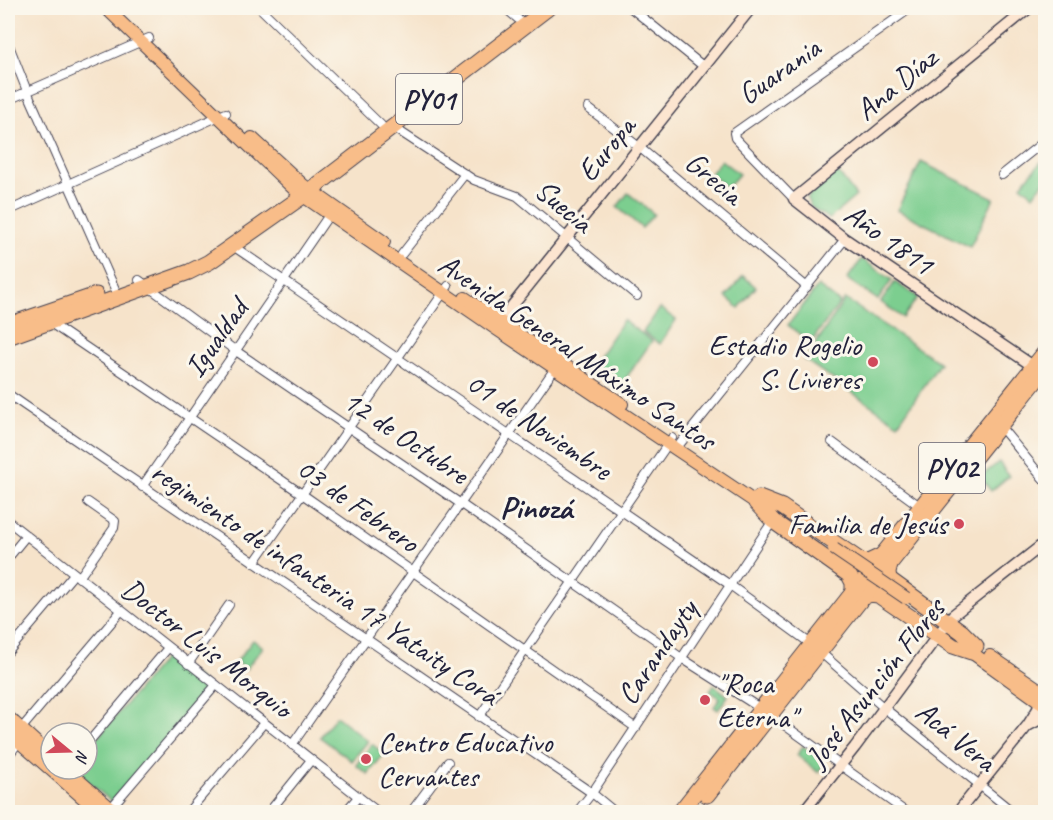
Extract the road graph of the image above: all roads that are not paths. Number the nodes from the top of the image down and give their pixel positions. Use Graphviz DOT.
graph roads {
  1 [pos="106,8"];
  2 [pos="118,8"];
  3 [pos="260,8"];
  4 [pos="504,8"];
  5 [pos="534,8"];
  6 [pos="548,8"];
  7 [pos="631,8"];
  8 [pos="751,8"];
  9 [pos="911,8"];
  10 [pos="1029,8"];
  11 [pos="518,19"];
  12 [pos="145,40"];
  13 [pos="8,43"];
  14 [pos="703,66"];
  15 [pos="27,92"];
  16 [pos="8,100"];
  17 [pos="588,108"];
  18 [pos="223,115"];
  19 [pos="387,126"];
  20 [pos="734,133"];
  21 [pos="1046,140"];
  22 [pos="639,147"];
  23 [pos="465,174"];
  24 [pos="1002,175"];
  25 [pos="69,183"];
  26 [pos="303,191"];
  27 [pos="794,199"];
  28 [pos="8,211"];
  29 [pos="329,215"];
  30 [pos="566,238"];
  31 [pos="845,239"];
  32 [pos="233,246"];
  33 [pos="402,254"];
  34 [pos="284,281"];
  35 [pos="143,284"];
  36 [pos="807,287"];
  37 [pos="446,289"];
  38 [pos="117,293"];
  39 [pos="637,296"];
  40 [pos="45,319"];
  41 [pos="500,321"];
  42 [pos="8,325"];
  43 [pos="8,337"];
  44 [pos="236,351"];
  45 [pos="1046,351"];
  46 [pos="397,358"];
  47 [pos="557,364"];
  48 [pos="1039,367"];
  49 [pos="8,394"];
  50 [pos="190,418"];
  51 [pos="996,422"];
  52 [pos="350,427"];
  53 [pos="510,435"];
  54 [pos="832,442"];
  55 [pos="674,444"];
  56 [pos="1046,482"];
  57 [pos="142,487"];
  58 [pos="302,494"];
  59 [pos="758,501"];
  60 [pos="88,502"];
  61 [pos="461,504"];
  62 [pos="921,507"];
  63 [pos="621,512"];
  64 [pos="775,519"];
  65 [pos="8,521"];
  66 [pos="794,525"];
  67 [pos="26,536"];
  68 [pos="1046,543"];
  69 [pos="8,558"];
  70 [pos="254,563"];
  71 [pos="881,566"];
  72 [pos="412,573"];
  73 [pos="76,576"];
  74 [pos="572,582"];
  75 [pos="730,585"];
  76 [pos="861,590"];
  77 [pos="229,605"];
  78 [pos="121,611"];
  79 [pos="944,629"];
  80 [pos="366,641"];
  81 [pos="168,648"];
  82 [pos="815,648"];
  83 [pos="525,649"];
  84 [pos="973,649"];
  85 [pos="8,652"];
  86 [pos="683,659"];
  87 [pos="188,664"];
  88 [pos="216,685"];
  89 [pos="1043,698"];
  90 [pos="883,707"];
  91 [pos="766,713"];
  92 [pos="1046,716"];
  93 [pos="8,717"];
  94 [pos="479,717"];
  95 [pos="264,723"];
  96 [pos="1028,725"];
  97 [pos="636,728"];
  98 [pos="99,730"];
  99 [pos="8,732"];
  100 [pos="20,735"];
  101 [pos="292,745"];
  102 [pos="39,748"];
  103 [pos="39,751"];
  104 [pos="8,756"];
  105 [pos="311,760"];
  106 [pos="448,762"];
  107 [pos="840,766"];
  108 [pos="73,781"];
  109 [pos="979,786"];
  110 [pos="592,793"];
  111 [pos="358,797"];
  112 [pos="108,812"];
  113 [pos="686,812"];
  114 [pos="188,813"];
  115 [pos="269,813"];
  116 [pos="345,813"];
  117 [pos="378,813"];
  118 [pos="411,813"];
  119 [pos="577,813"];
  120 [pos="615,813"];
  121 [pos="803,813"];
  122 [pos="906,813"];
  123 [pos="958,813"];
  124 [pos="1013,813"];
  1 -- 12 [label="main road, Avenida General Máximo Santos"];
  2 -- 12 [label="main road, Avenida General Máximo Santos"];
  3 -- 19 [label="street, Suecia"];
  4 -- 11 [label="street"];
  5 -- 11 [label="highway, PY01"];
  6 -- 19 [label="highway, PY01"];
  7 -- 14 [label="street"];
  8 -- 14 [label="street, Europa"];
  9 -- 20 [label="street, Guarania"];
  10 -- 27 [label="street, Ana Díaz"];
  11 -- 19 [label="highway, PY01"];
  12 -- 15 [label="street"];
  12 -- 18 [label="main road, Avenida General Máximo Santos"];
  13 -- 15 [label="street"];
  14 -- 22 [label="street, Europa"];
  15 -- 16 [label="street"];
  15 -- 25 [label="street"];
  17 -- 22 [label="street, Grecia"];
  18 -- 25 [label="street"];
  18 -- 26 [label="main road, Avenida General Máximo Santos"];
  19 -- 23 [label="street, Suecia"];
  19 -- 26 [label="highway, PY01"];
  20 -- 27 [label="street, Año 1811"];
  21 -- 24 [label="street"];
  22 -- 30 [label="street, Europa"];
  22 -- 36 [label="street, Grecia"];
  23 -- 30 [label="street, Suecia"];
  23 -- 33 [label="street"];
  25 -- 28 [label="street"];
  25 -- 38 [label="street"];
  26 -- 29 [label="main road, Avenida General Máximo Santos"];
  26 -- 32 [label="highway, PY01"];
  26 -- 33 [label="main road, Avenida General Máximo Santos"];
  26 -- 35 [label="highway, PY01"];
  27 -- 31 [label="street, Año 1811"];
  29 -- 34 [label="street, Igualdad"];
  29 -- 37 [label="main road, Avenida General Máximo Santos"];
  30 -- 39 [label="street, Suecia"];
  30 -- 41 [label="street, Europa"];
  31 -- 36 [label="street"];
  31 -- 48 [label="street, Año 1811"];
  32 -- 34 [label="street, 01 de Noviembre"];
  32 -- 35 [label="highway, PY01"];
  33 -- 37 [label="main road, Avenida General Máximo Santos"];
  34 -- 44 [label="street, Igualdad"];
  34 -- 46 [label="street, 01 de Noviembre"];
  35 -- 38 [label="highway, PY01"];
  35 -- 44 [label="street, 12 de Octubre"];
  36 -- 55 [label="street"];
  37 -- 41 [label="main road, Avenida General Máximo Santos"];
  37 -- 46 [label="street"];
  37 -- 47 [label="main road, Avenida General Máximo Santos"];
  38 -- 40 [label="highway, PY01"];
  40 -- 42 [label="highway, PY01"];
  40 -- 43 [label="highway, PY01"];
  40 -- 50 [label="street, 03 de Febrero"];
  41 -- 47 [label="main road, Avenida General Máximo Santos"];
  44 -- 50 [label="street, Igualdad"];
  44 -- 52 [label="street, 12 de Octubre"];
  45 -- 48 [label="highway, PY02"];
  46 -- 52 [label="street"];
  46 -- 53 [label="street, 01 de Noviembre"];
  47 -- 53 [label="street"];
  47 -- 55 [label="main road, Avenida General Máximo Santos"];
  48 -- 51 [label="highway, PY02"];
  49 -- 57 [label="street, regimiento de infanteria 17 Yataity Corá"];
  50 -- 57 [label="street, Igualdad"];
  50 -- 58 [label="street, 03 de Febrero"];
  51 -- 56 [label="street"];
  51 -- 62 [label="highway, PY02"];
  51 -- 71 [label="highway, PY02"];
  52 -- 58 [label="street"];
  52 -- 61 [label="street, 12 de Octubre"];
  53 -- 61 [label="street"];
  53 -- 63 [label="street, 01 de Noviembre"];
  54 -- 62 [label="street"];
  55 -- 59 [label="main road, Avenida General Máximo Santos"];
  55 -- 63 [label="street"];
  57 -- 70 [label="street, regimiento de infanteria 17 Yataity Corá"];
  58 -- 70 [label="street"];
  58 -- 72 [label="street, 03 de Febrero"];
  59 -- 64 [label="highway"];
  59 -- 66 [label="main road, Avenida General Máximo Santos"];
  59 -- 71 [label="highway"];
  60 -- 73 [label="street"];
  61 -- 72 [label="street"];
  61 -- 74 [label="street, 12 de Octubre"];
  62 -- 71 [label="highway, PY02"];
  63 -- 74 [label="street"];
  63 -- 75 [label="street, 01 de Noviembre"];
  64 -- 66 [label="main road, Avenida General Máximo Santos"];
  64 -- 75 [label="street, Carandayty"];
  64 -- 76 [label="highway"];
  65 -- 67 [label="street, Doctor Luis Morquio"];
  66 -- 79 [label="main road, Avenida General Máximo Santos, bridge"];
  67 -- 69 [label="street"];
  67 -- 73 [label="street, Doctor Luis Morquio"];
  68 -- 79 [label="street, José Asunción Flores"];
  70 -- 80 [label="street, regimiento de infanteria 17 Yataity Corá"];
  71 -- 79 [label="highway"];
  72 -- 80 [label="street"];
  72 -- 83 [label="street, 03 de Febrero"];
  73 -- 78 [label="street, Doctor Luis Morquio"];
  73 -- 85 [label="street"];
  74 -- 83 [label="street"];
  74 -- 86 [label="street, 12 de Octubre"];
  75 -- 82 [label="street, 01 de Noviembre"];
  75 -- 86 [label="street, Carandayty"];
  76 -- 79 [label="highway"];
  76 -- 82 [label="highway"];
  77 -- 87 [label="street"];
  78 -- 81 [label="street, Doctor Luis Morquio"];
  78 -- 100 [label="street"];
  79 -- 84 [label="highway"];
  79 -- 90 [label="street, José Asunción Flores"];
  80 -- 94 [label="street, regimiento de infanteria 17 Yataity Corá"];
  80 -- 101 [label="street"];
  81 -- 87 [label="street, Doctor Luis Morquio"];
  81 -- 98 [label="street"];
  82 -- 90 [label="street, Acá Vera"];
  82 -- 91 [label="highway"];
  83 -- 94 [label="street"];
  83 -- 97 [label="street, 03 de Febrero"];
  84 -- 89 [label="main road"];
  86 -- 91 [label="street, 12 de Octubre"];
  86 -- 97 [label="street, Carandayty"];
  87 -- 88 [label="street, Doctor Luis Morquio"];
  88 -- 95 [label="street, Doctor Luis Morquio"];
  88 -- 112 [label="street"];
  89 -- 96 [label="street"];
  90 -- 107 [label="street, José Asunción Flores"];
  90 -- 109 [label="street, Acá Vera"];
  91 -- 107 [label="street, 12 de Octubre"];
  91 -- 113 [label="highway"];
  92 -- 96 [label="street"];
  93 -- 100 [label="main road"];
  94 -- 110 [label="street, regimiento de infanteria 17 Yataity Corá"];
  95 -- 101 [label="street, Doctor Luis Morquio"];
  95 -- 114 [label="street"];
  96 -- 109 [label="street"];
  97 -- 110 [label="street, Carandayty"];
  99 -- 100 [label="main road"];
  100 -- 102 [label="main road"];
  100 -- 103 [label="main road"];
  100 -- 104 [label="street"];
  101 -- 105 [label="street, Doctor Luis Morquio"];
  105 -- 111 [label="street, Doctor Luis Morquio"];
  105 -- 115 [label="street"];
  106 -- 118 [label="street"];
  107 -- 121 [label="street, José Asunción Flores"];
  107 -- 122 [label="street, 12 de Octubre"];
  108 -- 112 [label="main road"];
  109 -- 123 [label="street"];
  109 -- 124 [label="street, Acá Vera"];
  110 -- 119 [label="street, Carandayty"];
  110 -- 120 [label="street, regimiento de infanteria 17 Yataity Corá"];
  111 -- 116 [label="street"];
  111 -- 117 [label="street, Doctor Luis Morquio"];
}
